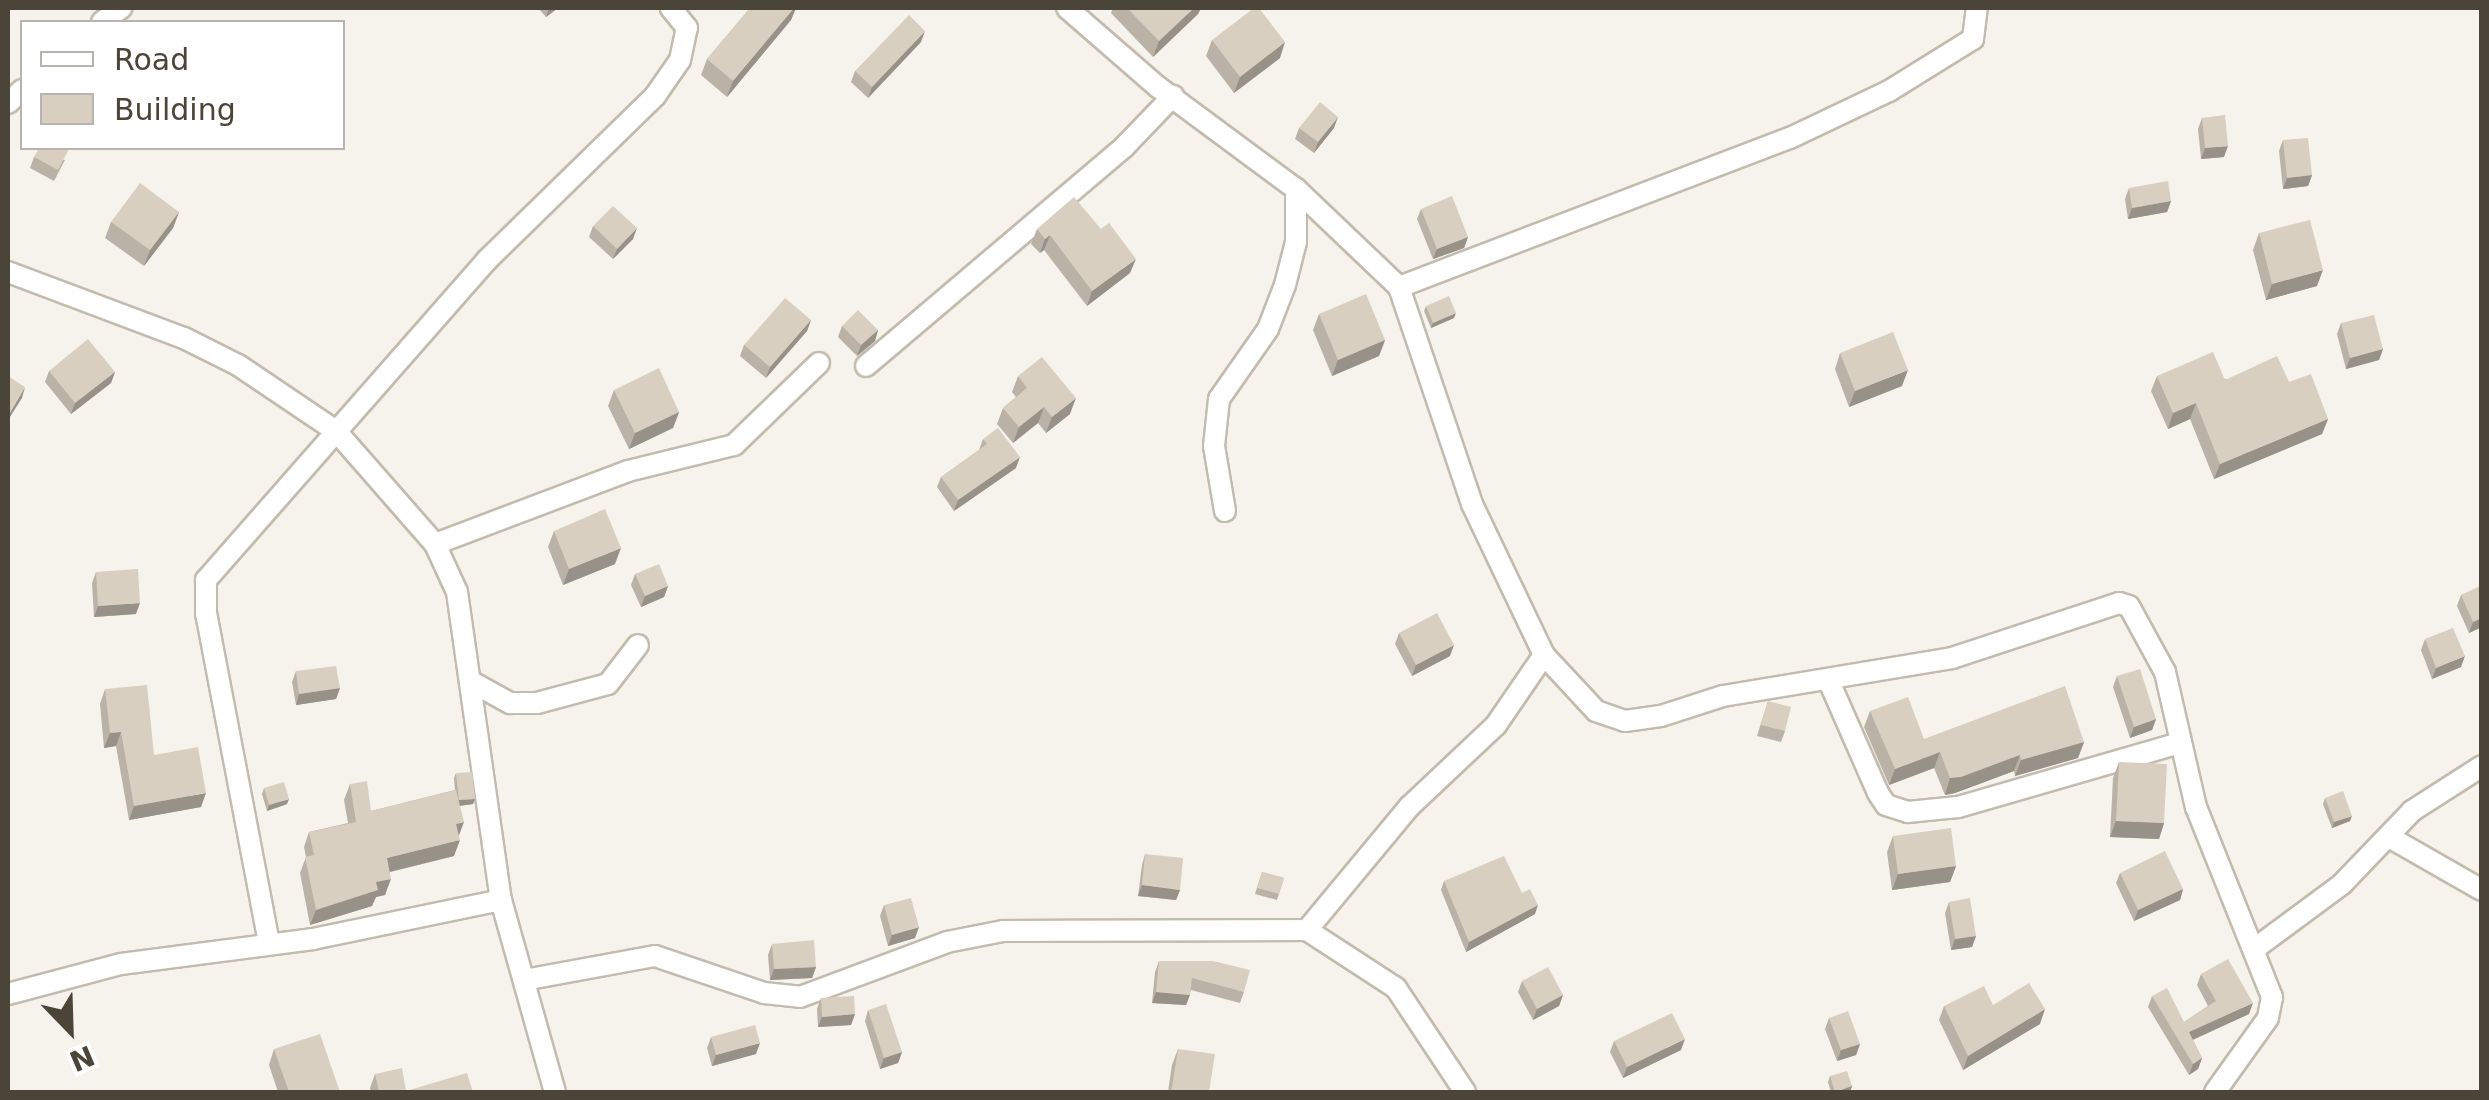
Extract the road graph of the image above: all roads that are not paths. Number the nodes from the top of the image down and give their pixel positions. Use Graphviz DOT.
graph roads {
  1 [pos="671,8"];
  2 [pos="1067,8"];
  3 [pos="1977,8"];
  4 [pos="1173,96"];
  5 [pos="1296,189"];
  6 [pos="8,272"];
  7 [pos="1398,287"];
  8 [pos="819,363"];
  9 [pos="866,366"];
  10 [pos="336,431"];
  11 [pos="1225,511"];
  12 [pos="435,544"];
  13 [pos="638,645"];
  14 [pos="1544,655"];
  15 [pos="1828,679"];
  16 [pos="470,681"];
  17 [pos="2180,743"];
  18 [pos="2482,766"];
  19 [pos="2389,837"];
  20 [pos="2482,890"];
  21 [pos="501,900"];
  22 [pos="1306,930"];
  23 [pos="270,943"];
  24 [pos="2257,947"];
  25 [pos="524,980"];
  26 [pos="8,994"];
  27 [pos="555,1092"];
  28 [pos="1465,1092"];
  29 [pos="2214,1092"];
  1 -- 10 [label="street"];
  2 -- 4 [label="street"];
  3 -- 7 [label="street"];
  4 -- 5 [label="street"];
  4 -- 9 [label="street"];
  5 -- 7 [label="street"];
  5 -- 11 [label="street"];
  6 -- 10 [label="street"];
  7 -- 14 [label="street"];
  8 -- 12 [label="street"];
  10 -- 12 [label="street"];
  10 -- 23 [label="street"];
  12 -- 16 [label="street"];
  13 -- 16 [label="street"];
  14 -- 15 [label="street"];
  14 -- 22 [label="street"];
  15 -- 17 [label="street"];
  15 -- 17 [label="street"];
  16 -- 21 [label="street"];
  17 -- 24 [label="street"];
  18 -- 19 [label="street"];
  19 -- 20 [label="street"];
  19 -- 24 [label="street"];
  21 -- 23 [label="street"];
  21 -- 25 [label="street"];
  22 -- 25 [label="street"];
  22 -- 28 [label="street"];
  23 -- 26 [label="street"];
  24 -- 29 [label="street"];
  25 -- 27 [label="street"];
}
